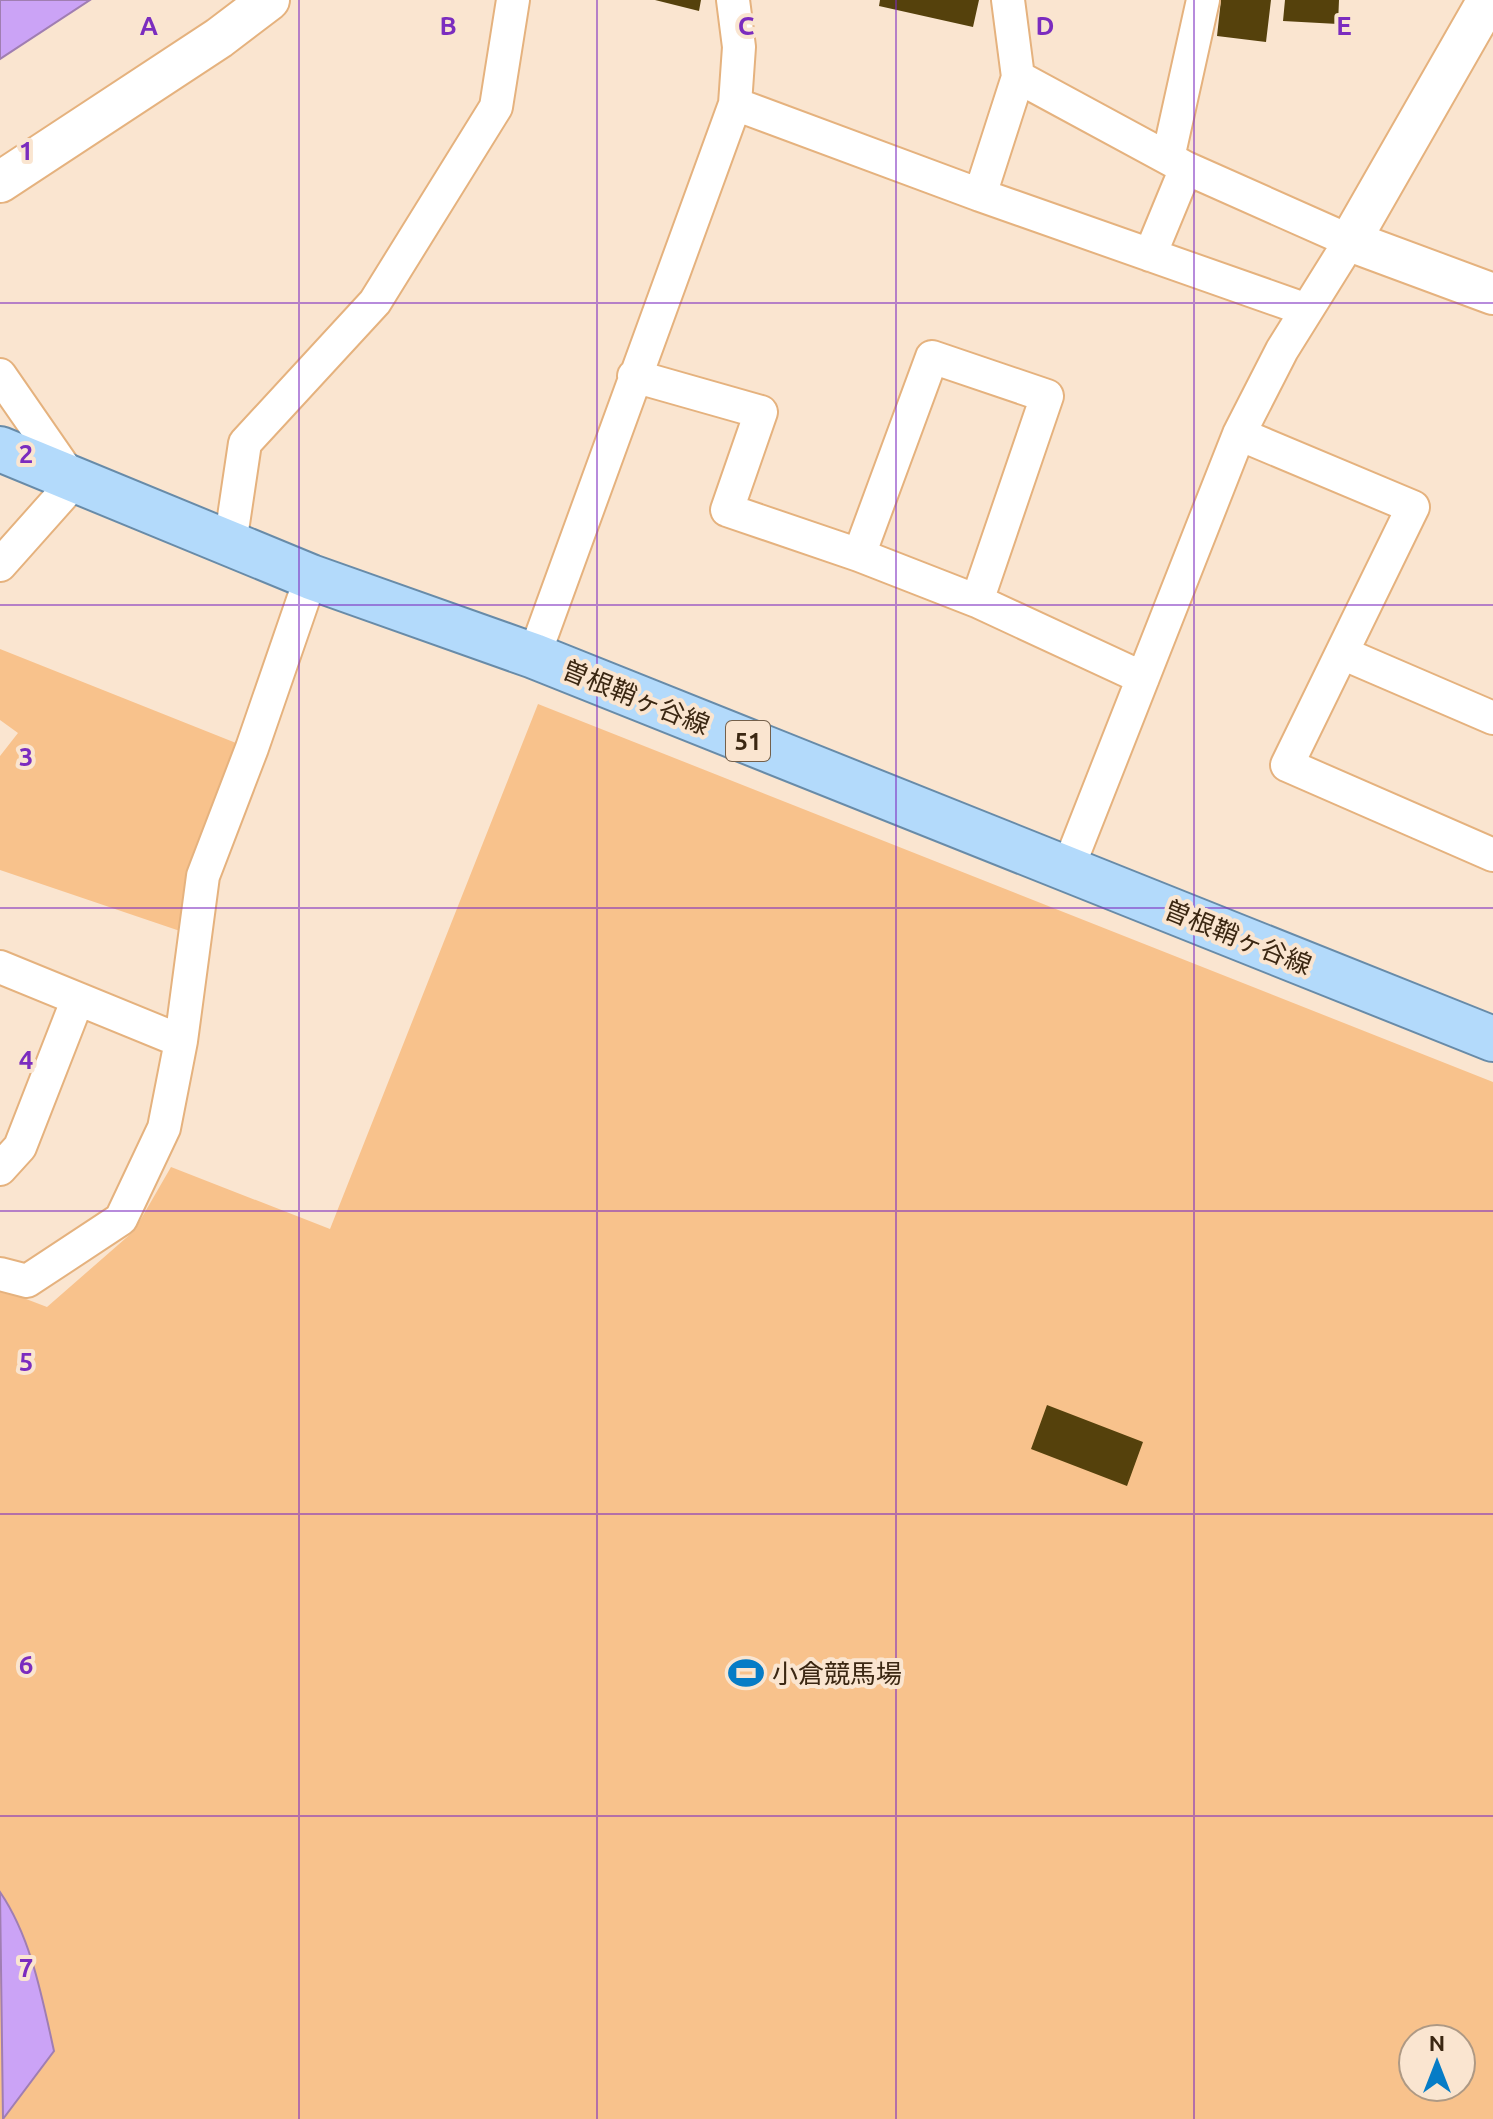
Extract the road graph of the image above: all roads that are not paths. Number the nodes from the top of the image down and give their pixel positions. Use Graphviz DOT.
graph roads {
  1 [pos="269,0"];
  2 [pos="513,0"];
  3 [pos="733,0"];
  4 [pos="1008,0"];
  5 [pos="1203,0"];
  6 [pos="1488,0"];
  7 [pos="1018,77"];
  8 [pos="735,104"];
  9 [pos="1177,163"];
  10 [pos="0,182"];
  11 [pos="980,195"];
  12 [pos="1350,241"];
  13 [pos="1150,255"];
  14 [pos="1493,294"];
  15 [pos="1307,310"];
  16 [pos="0,375"];
  17 [pos="634,376"];
  18 [pos="1239,434"];
  19 [pos="0,449"];
  20 [pos="74,482"];
  21 [pos="230,544"];
  22 [pos="859,555"];
  23 [pos="0,565"];
  24 [pos="311,577"];
  25 [pos="977,601"];
  26 [pos="1342,653"];
  27 [pos="534,656"];
  28 [pos="1143,678"];
  29 [pos="1493,718"];
  30 [pos="1493,855"];
  31 [pos="1068,868"];
  32 [pos="0,967"];
  33 [pos="77,1001"];
  34 [pos="1493,1039"];
  35 [pos="181,1041"];
  36 [pos="0,1169"];
  37 [pos="0,1274"];
  1 -- 10 [label="street"];
  2 -- 21 [label="street"];
  3 -- 8 [label="street"];
  4 -- 7 [label="street"];
  5 -- 9 [label="street"];
  6 -- 12 [label="street"];
  7 -- 9 [label="street"];
  7 -- 11 [label="street"];
  8 -- 11 [label="street"];
  8 -- 17 [label="street"];
  9 -- 12 [label="street"];
  9 -- 13 [label="street"];
  11 -- 13 [label="street"];
  12 -- 14 [label="street"];
  12 -- 15 [label="street"];
  13 -- 15 [label="street"];
  15 -- 18 [label="street"];
  16 -- 20 [label="street"];
  17 -- 22 [label="street"];
  17 -- 27 [label="street"];
  18 -- 26 [label="street"];
  18 -- 28 [label="street"];
  19 -- 20 [label="main road, 曽根鞘ヶ谷線 / 51"];
  20 -- 21 [label="main road, 曽根鞘ヶ谷線 / 51"];
  20 -- 23 [label="street"];
  21 -- 24 [label="main road, 曽根鞘ヶ谷線 / 51"];
  22 -- 25 [label="street"];
  22 -- 25 [label="street"];
  24 -- 27 [label="main road, 曽根鞘ヶ谷線 / 51"];
  24 -- 35 [label="street"];
  25 -- 28 [label="street"];
  26 -- 29 [label="street"];
  26 -- 30 [label="street"];
  27 -- 31 [label="main road, 曽根鞘ヶ谷線 / 51"];
  28 -- 31 [label="street"];
  31 -- 34 [label="main road, 曽根鞘ヶ谷線 / 51"];
  32 -- 33 [label="street"];
  33 -- 35 [label="street"];
  33 -- 36 [label="street"];
  35 -- 37 [label="street"];
}
